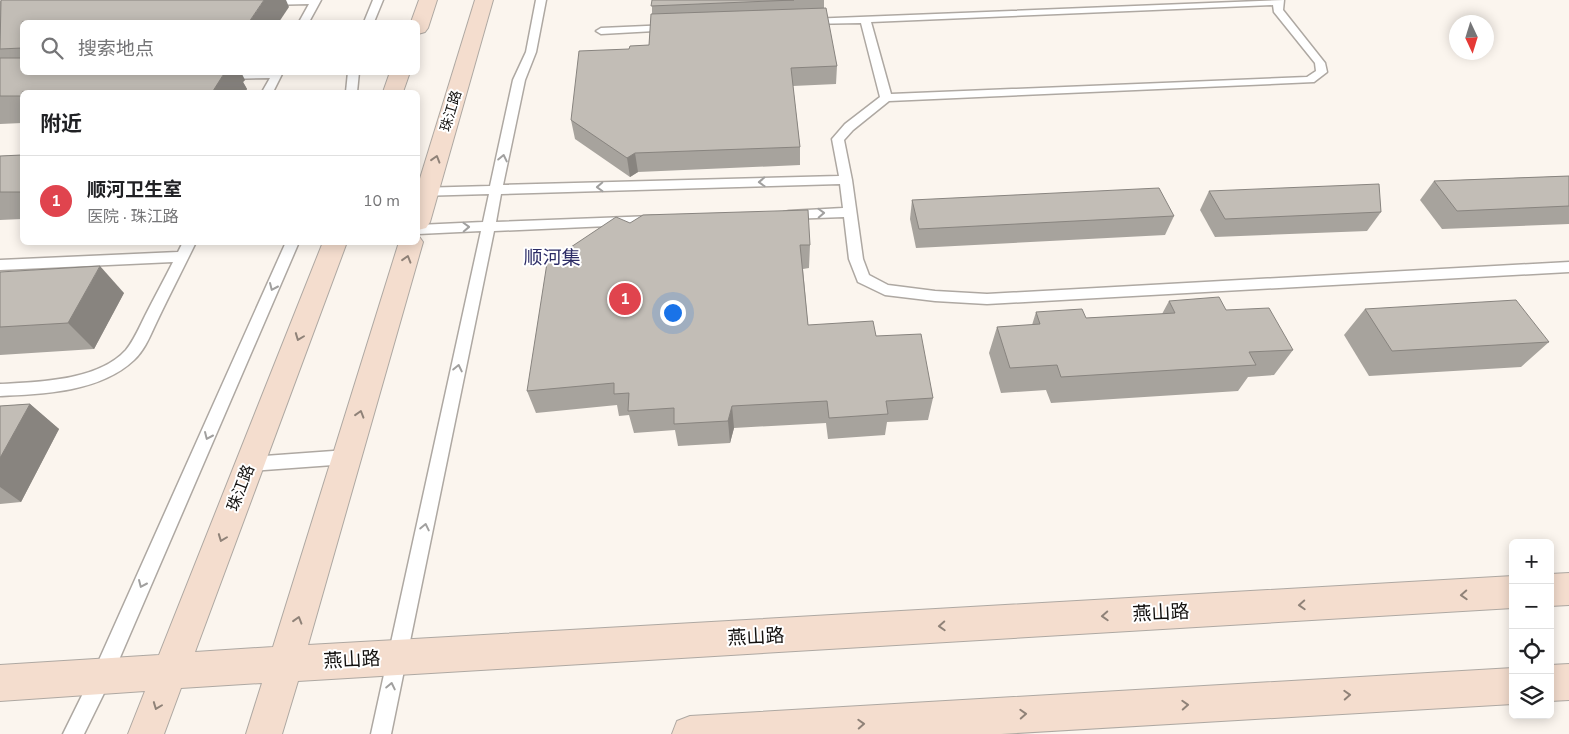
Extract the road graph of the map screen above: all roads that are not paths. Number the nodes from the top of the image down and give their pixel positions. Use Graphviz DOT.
graph roads {
  1 [pos="315,0"];
  2 [pos="378,0"];
  3 [pos="428,0"];
  4 [pos="484,0"];
  5 [pos="541,0"];
  6 [pos="1278,1"];
  7 [pos="256,3"];
  8 [pos="865,19"];
  9 [pos="305,20"];
  10 [pos="370,20"];
  11 [pos="420,22"];
  12 [pos="797,22"];
  13 [pos="679,27"];
  14 [pos="601,30"];
  15 [pos="243,75"];
  16 [pos="277,75"];
  17 [pos="354,75"];
  18 [pos="399,75"];
  19 [pos="208,76"];
  20 [pos="269,90"];
  21 [pos="352,90"];
  22 [pos="394,90"];
  23 [pos="886,98"];
  24 [pos="846,180"];
  25 [pos="496,190"];
  26 [pos="422,192"];
  27 [pos="420,207"];
  28 [pos="850,212"];
  29 [pos="772,215"];
  30 [pos="664,220"];
  31 [pos="488,226"];
  32 [pos="420,229"];
  33 [pos="189,245"];
  34 [pos="292,245"];
  35 [pos="334,245"];
  36 [pos="411,245"];
  37 [pos="183,257"];
  38 [pos="0,265"];
  39 [pos="1569,267"];
  40 [pos="0,390"];
  41 [pos="347,457"];
  42 [pos="250,464"];
  43 [pos="1569,589"];
  44 [pos="1554,590"];
  45 [pos="1509,592"];
  46 [pos="397,658"];
  47 [pos="285,664"];
  48 [pos="170,672"];
  49 [pos="102,676"];
  50 [pos="1569,682"];
  51 [pos="0,683"];
  52 [pos="1554,683"];
  53 [pos="1509,686"];
  54 [pos="73,734"];
  55 [pos="146,734"];
  56 [pos="264,734"];
  57 [pos="381,734"];
  58 [pos="690,734"];
  1 -- 7 [label="lane"];
  1 -- 9 [label="lane"];
  2 -- 10 [label="lane"];
  3 -- 11 [label="street"];
  26 -- 4 [label="street, 珠江路, one-way"];
  25 -- 5 [label="lane, one-way"];
  6 -- 8 [label="lane"];
  6 -- 23 [label="lane"];
  8 -- 12 [label="lane"];
  8 -- 23 [label="lane"];
  13 -- 14 [label="lane"];
  15 -- 19 [label="lane"];
  16 -- 20 [label="lane"];
  17 -- 21 [label="lane"];
  18 -- 22 [label="street"];
  23 -- 24 [label="lane"];
  24 -- 25 [label="lane, one-way"];
  24 -- 28 [label="lane"];
  25 -- 26 [label="lane"];
  25 -- 31 [label="lane"];
  26 -- 27 [label="street, 珠江路"];
  29 -- 28 [label="lane, one-way"];
  28 -- 39 [label="lane"];
  30 -- 31 [label="lane"];
  32 -- 31 [label="lane, one-way"];
  46 -- 31 [label="lane, one-way"];
  33 -- 37 [label="lane"];
  34 -- 49 [label="lane, one-way"];
  35 -- 42 [label="street, 珠江路, one-way"];
  41 -- 36 [label="street, one-way"];
  37 -- 38 [label="lane"];
  37 -- 40 [label="lane"];
  41 -- 42 [label="lane"];
  47 -- 41 [label="street, one-way"];
  42 -- 48 [label="street, 珠江路, one-way"];
  43 -- 44 [label="street"];
  45 -- 46 [label="street, 燕山路, one-way"];
  46 -- 47 [label="street, 燕山路"];
  57 -- 46 [label="lane, one-way"];
  47 -- 48 [label="street, 燕山路"];
  47 -- 56 [label="street"];
  48 -- 49 [label="street, 燕山路"];
  48 -- 55 [label="street, 珠江路, one-way"];
  49 -- 51 [label="street, 燕山路"];
  49 -- 54 [label="lane"];
  50 -- 52 [label="street"];
  58 -- 53 [label="street, one-way"];
}
